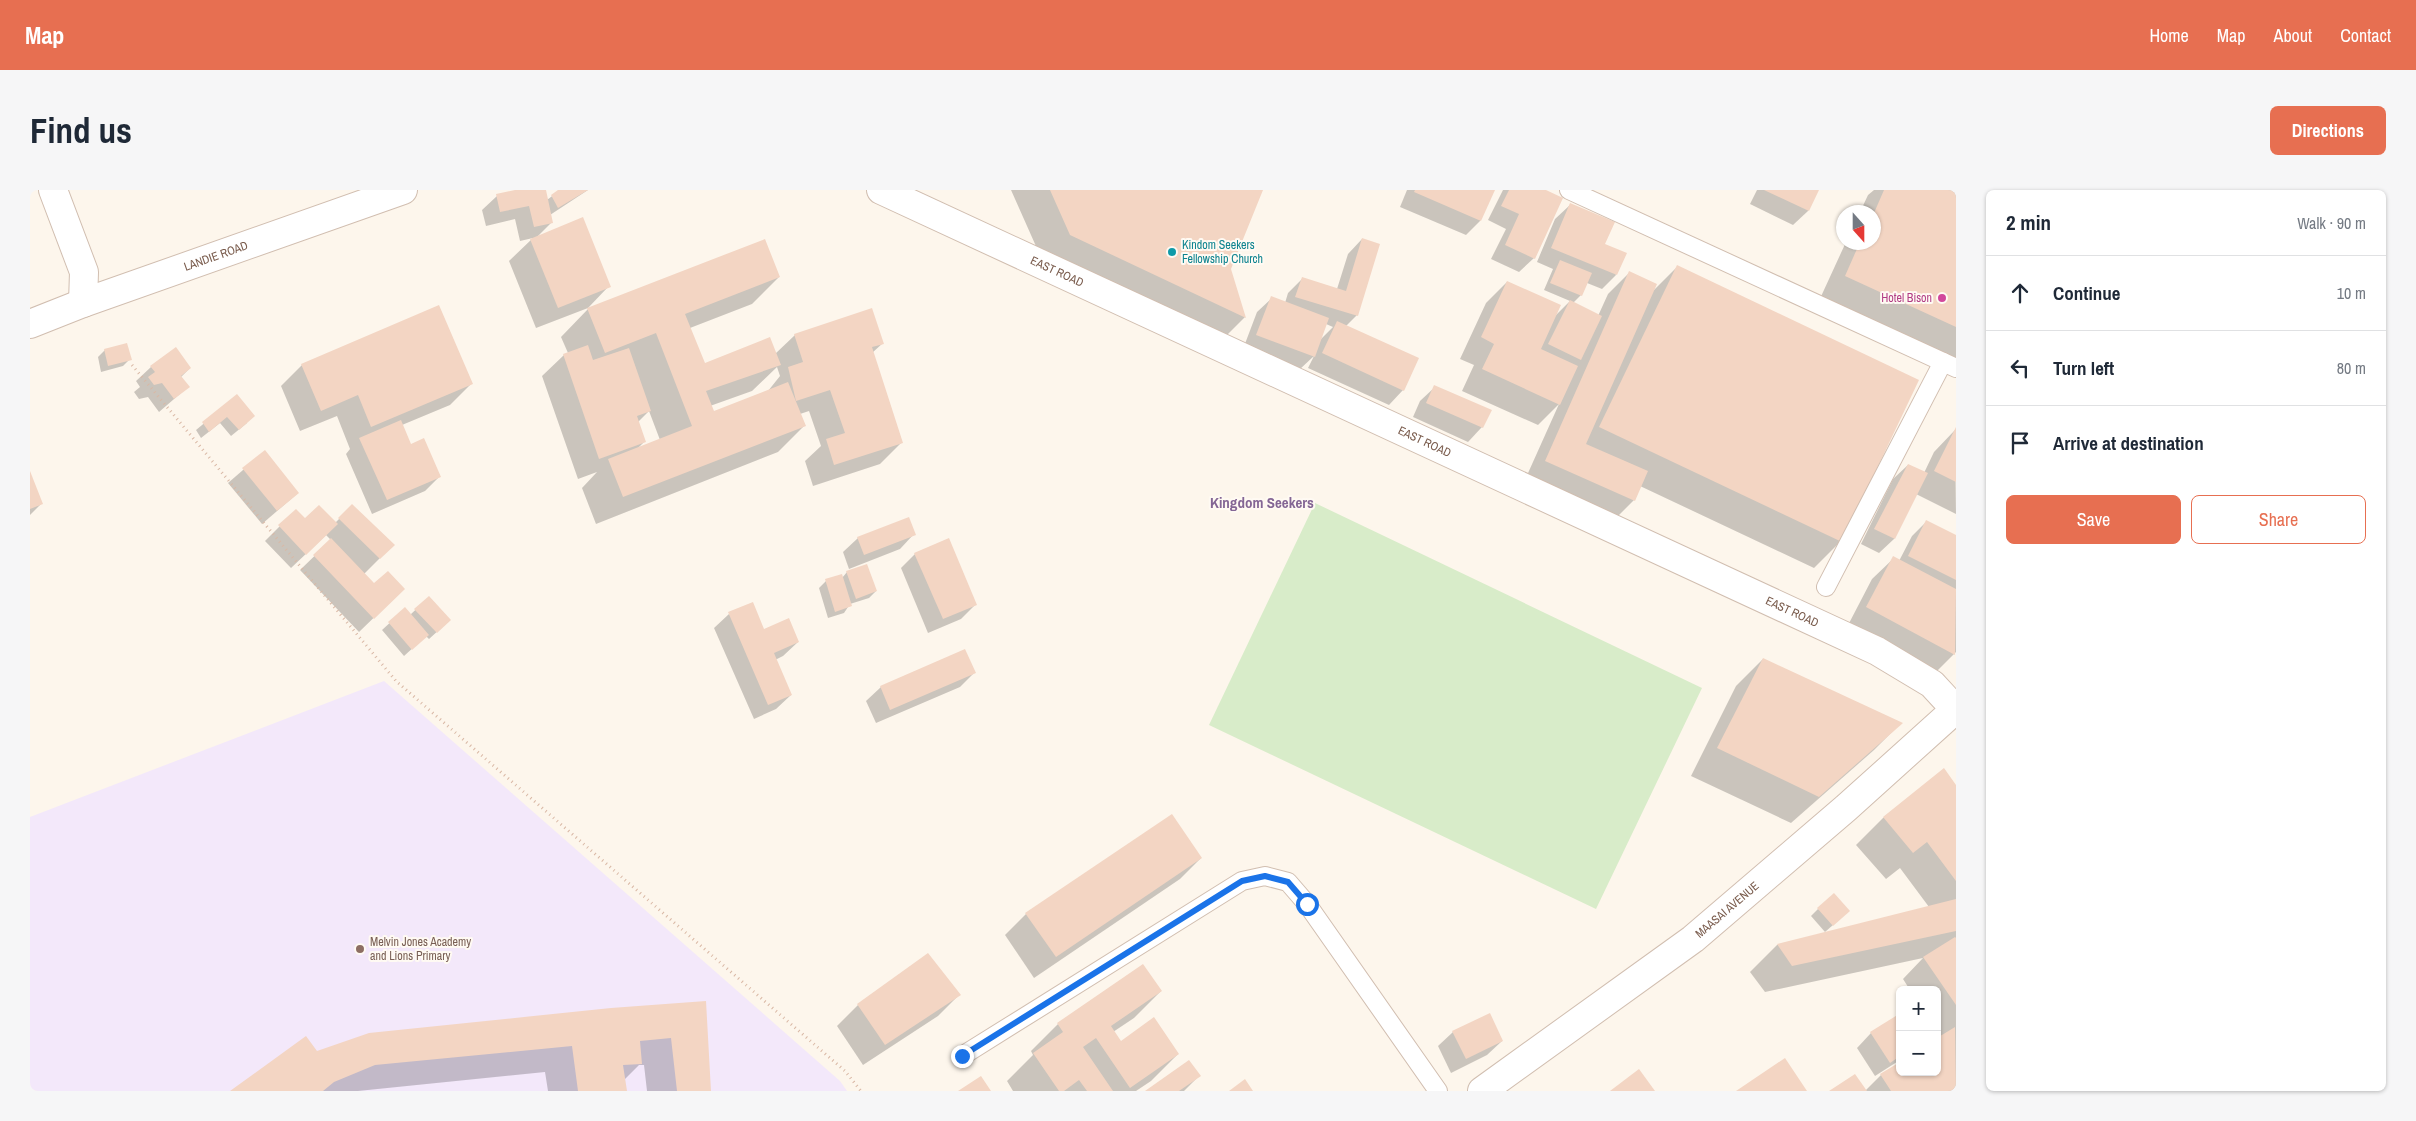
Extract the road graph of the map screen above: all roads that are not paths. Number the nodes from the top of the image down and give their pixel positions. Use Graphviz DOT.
graph roads {
  1 [pos="53,190"];
  2 [pos="403,190"];
  3 [pos="881,190"];
  4 [pos="1568,190"];
  5 [pos="83,303"];
  6 [pos="30,324"];
  7 [pos="1949,365"];
  8 [pos="1826,587"];
  9 [pos="1956,709"];
  10 [pos="962,1056"];
  11 [pos="1438,1091"];
  12 [pos="1482,1091"];
  1 -- 5 [label="street"];
  2 -- 5 [label="street, LANDIE ROAD"];
  3 -- 9 [label="street, EAST ROAD"];
  4 -- 7 [label="lane"];
  5 -- 6 [label="street, LANDIE ROAD"];
  7 -- 8 [label="lane"];
  9 -- 12 [label="street, MAASAI AVENUE"];
  10 -- 11 [label="lane"];
}
